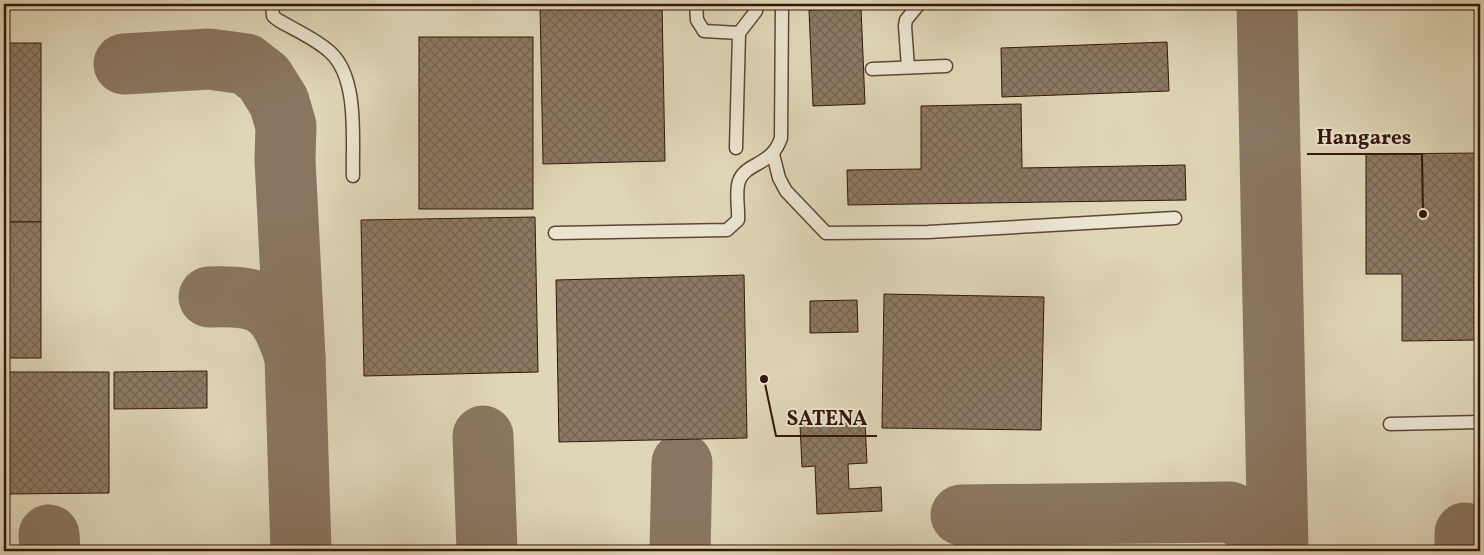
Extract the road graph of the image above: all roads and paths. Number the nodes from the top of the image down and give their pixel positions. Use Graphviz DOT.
graph roads {
  1 [pos="272,4"];
  2 [pos="696,4"];
  3 [pos="757,4"];
  4 [pos="782,4"];
  5 [pos="919,4"];
  6 [pos="740,33"];
  7 [pos="946,66"];
  8 [pos="908,67"];
  9 [pos="872,69"];
  10 [pos="736,148"];
  11 [pos="773,154"];
  12 [pos="353,176"];
  13 [pos="1175,218"];
  14 [pos="555,233"];
  15 [pos="1480,422"];
  16 [pos="1390,424"];
  1 -- 12 [label="lane"];
  2 -- 6 [label="lane"];
  3 -- 6 [label="lane"];
  4 -- 11 [label="lane"];
  5 -- 8 [label="lane"];
  6 -- 10 [label="lane"];
  7 -- 8 [label="lane"];
  8 -- 9 [label="lane"];
  11 -- 13 [label="lane"];
  11 -- 14 [label="lane"];
  15 -- 16 [label="lane"];
}
